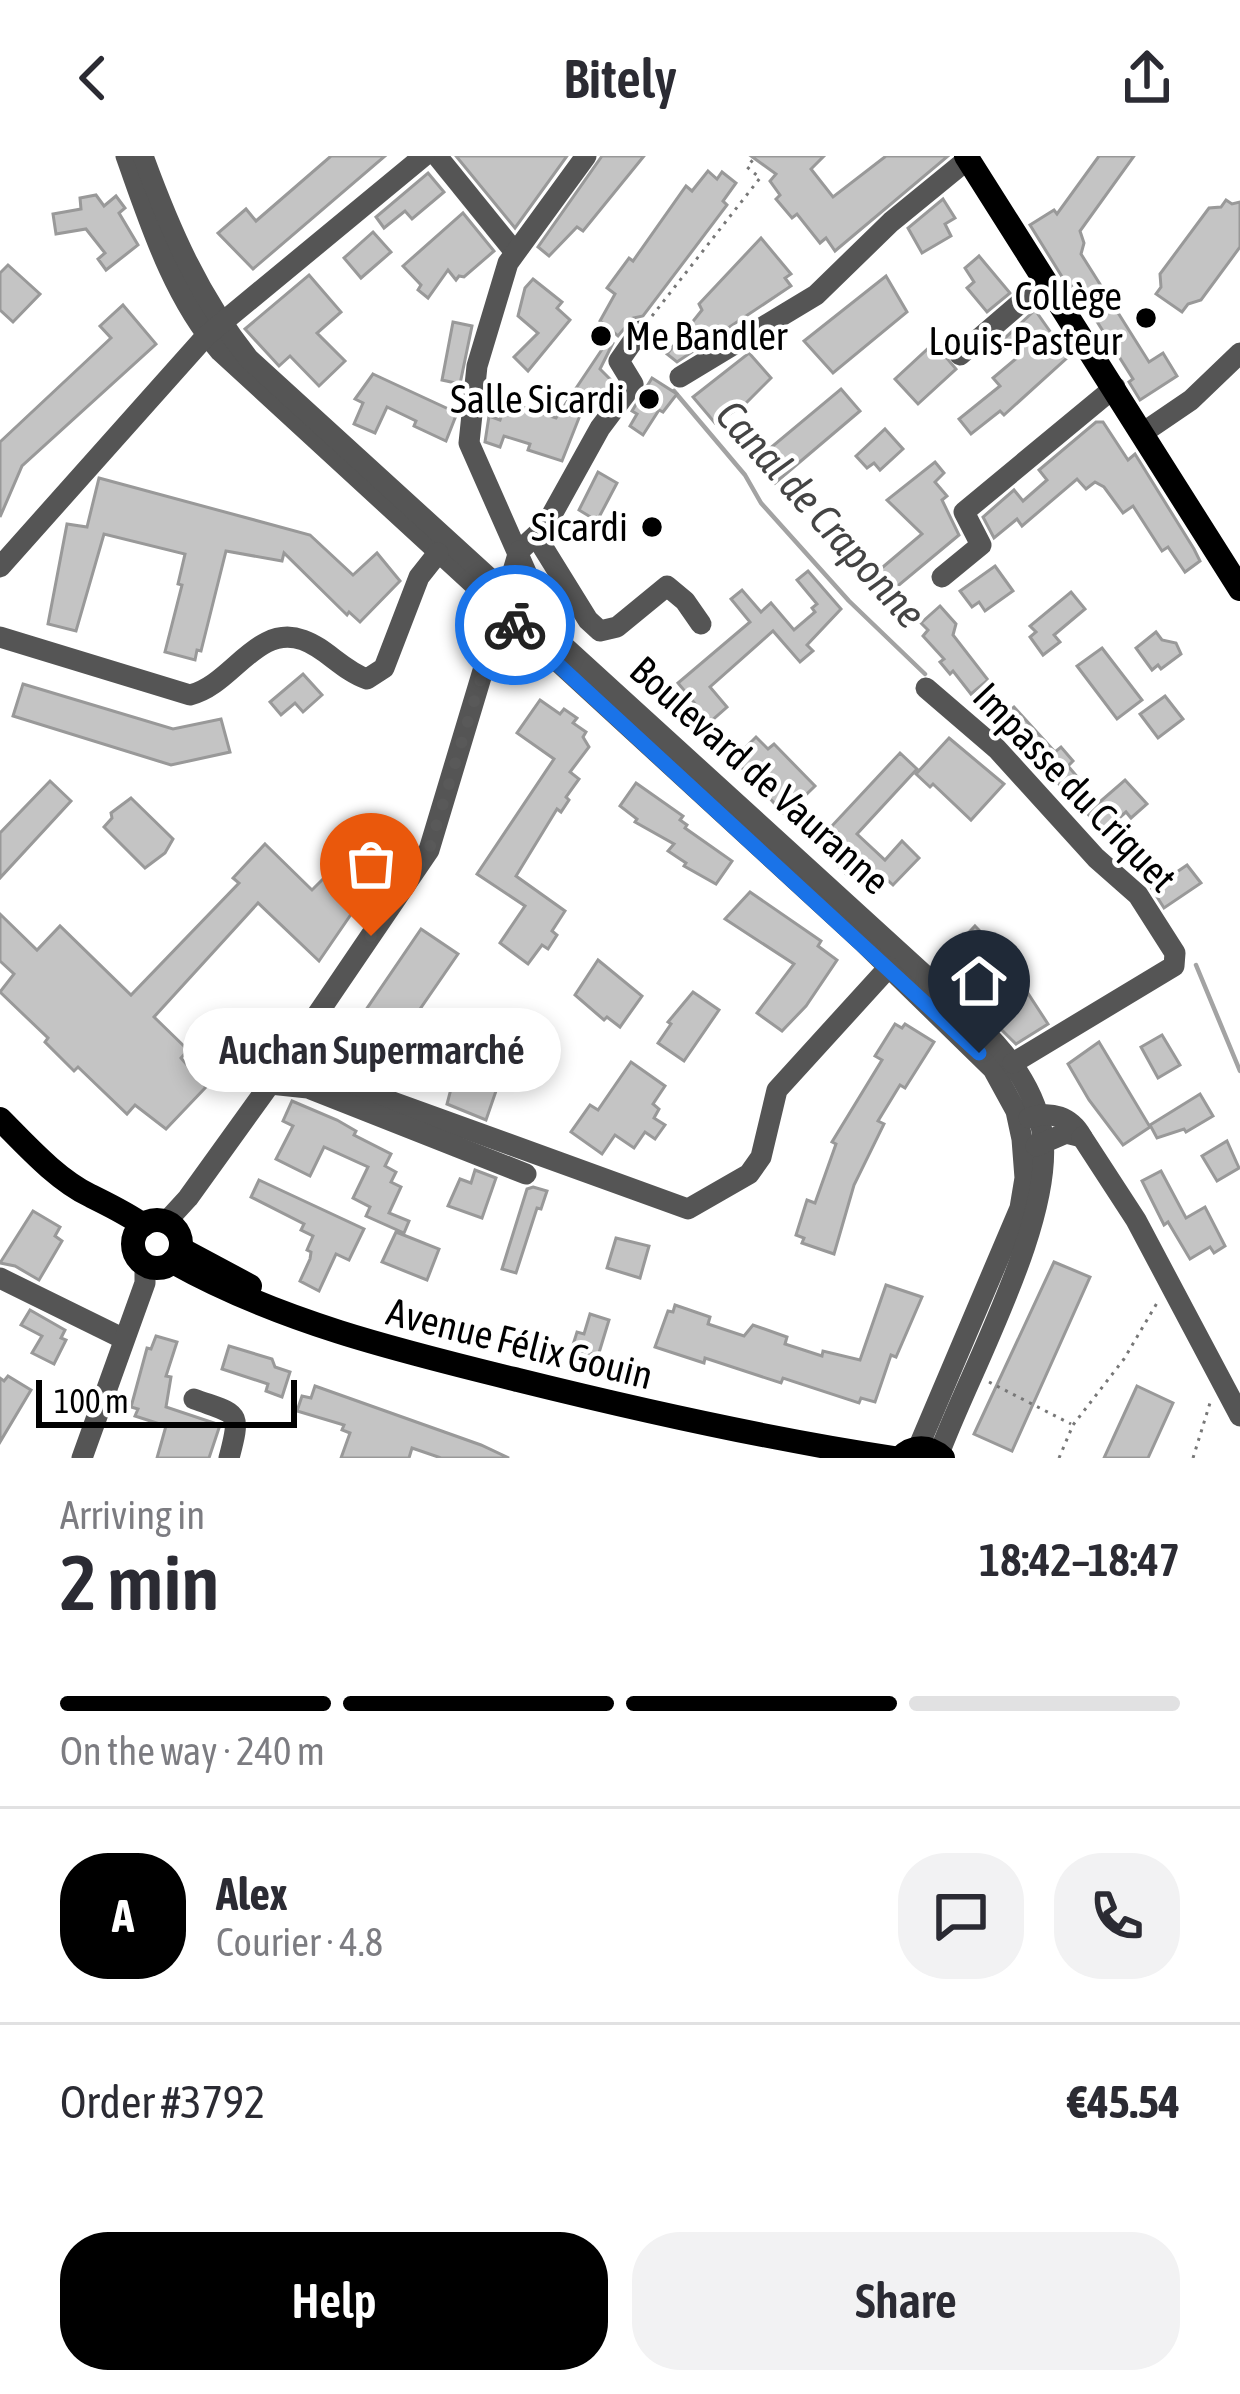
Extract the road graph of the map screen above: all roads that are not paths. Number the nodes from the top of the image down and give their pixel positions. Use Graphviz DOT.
graph roads {
  1 [pos="126,156"];
  2 [pos="143,156"];
  3 [pos="424,156"];
  4 [pos="437,156"];
  5 [pos="584,157"];
  6 [pos="967,157"];
  7 [pos="514,251"];
  8 [pos="1046,280"];
  9 [pos="214,330"];
  10 [pos="640,331"];
  11 [pos="1240,352"];
  12 [pos="960,356"];
  13 [pos="680,377"];
  14 [pos="1115,388"];
  15 [pos="1144,432"];
  16 [pos="527,543"];
  17 [pos="438,553"];
  18 [pos="0,567"];
  19 [pos="942,578"];
  20 [pos="1240,589"];
  21 [pos="504,603"];
  22 [pos="700,624"];
  23 [pos="0,637"];
  24 [pos="571,653"];
  25 [pos="926,688"];
  26 [pos="890,967"];
  27 [pos="285,1063"];
  28 [pos="1013,1064"];
  29 [pos="270,1084"];
  30 [pos="1028,1118"];
  31 [pos="0,1119"];
  32 [pos="1082,1137"];
  33 [pos="1034,1147"];
  34 [pos="526,1174"];
  35 [pos="158,1249"];
  36 [pos="0,1277"];
  37 [pos="124,1339"];
  38 [pos="194,1399"];
  39 [pos="1240,1416"];
  40 [pos="744,1434"];
  41 [pos="919,1455"];
  42 [pos="82,1458"];
  43 [pos="229,1458"];
  44 [pos="814,1458"];
  1 -- 9 [label="street"];
  2 -- 9 [label="street"];
  3 -- 9 [label="street"];
  4 -- 7 [label="street"];
  5 -- 7 [label="street"];
  6 -- 8 [label="main road"];
  6 -- 13 [label="street"];
  7 -- 16 [label="street"];
  8 -- 12 [label="street"];
  8 -- 14 [label="main road"];
  9 -- 17 [label="street"];
  9 -- 18 [label="street"];
  9 -- 21 [label="street"];
  10 -- 16 [label="street"];
  11 -- 15 [label="street"];
  14 -- 15 [label="main road"];
  14 -- 19 [label="street"];
  15 -- 20 [label="main road"];
  16 -- 21 [label="street"];
  16 -- 22 [label="street"];
  16 -- 24 [label="street, Boulevard de Vauranne"];
  17 -- 21 [label="street"];
  17 -- 23 [label="street"];
  21 -- 24 [label="street, Boulevard de Vauranne"];
  21 -- 26 [label="street, Boulevard de Vauranne"];
  21 -- 27 [label="street"];
  24 -- 28 [label="street, Boulevard de Vauranne"];
  25 -- 28 [label="street, Impasse du Criquet"];
  26 -- 27 [label="street"];
  26 -- 30 [label="street, Boulevard de Vauranne"];
  27 -- 29 [label="street"];
  28 -- 30 [label="street, Boulevard de Vauranne"];
  29 -- 34 [label="street"];
  29 -- 35 [label="street"];
  30 -- 32 [label="street"];
  30 -- 33 [label="street, Boulevard de Vauranne"];
  31 -- 35 [label="main road, Avenue Félix Gouin"];
  32 -- 33 [label="street"];
  32 -- 39 [label="street"];
  33 -- 41 [label="street, Boulevard de Vauranne"];
  33 -- 41 [label="street, Boulevard de Vauranne"];
  35 -- 37 [label="street"];
  35 -- 40 [label="main road, Avenue Félix Gouin"];
  36 -- 37 [label="street"];
  37 -- 42 [label="street"];
  38 -- 43 [label="street"];
  40 -- 41 [label="main road, Avenue Félix Gouin"];
  40 -- 44 [label="main road, Avenue Félix Gouin"];
}
